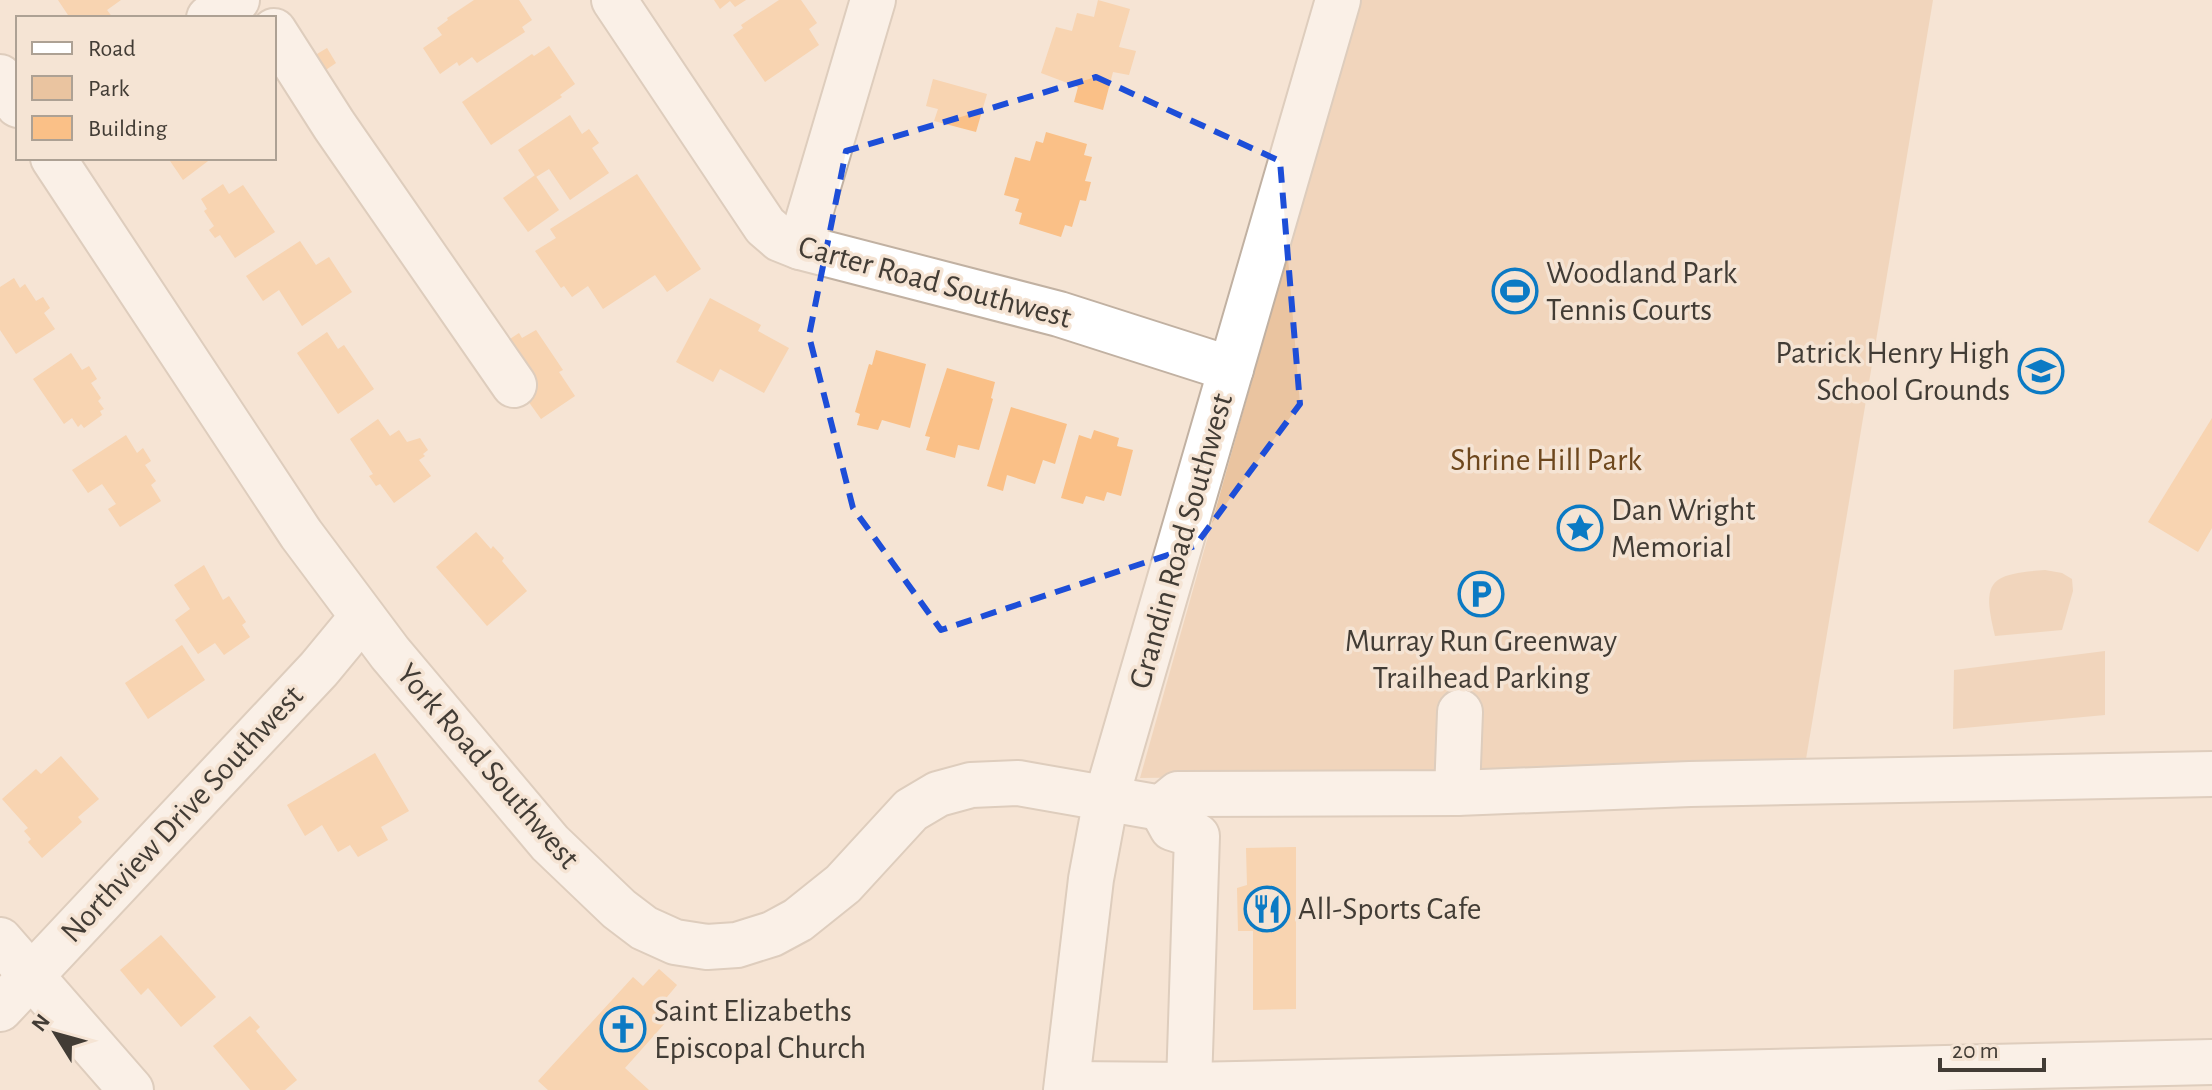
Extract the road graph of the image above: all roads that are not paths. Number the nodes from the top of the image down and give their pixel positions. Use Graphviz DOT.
graph roads {
  1 [pos="237,0"];
  2 [pos="614,0"];
  3 [pos="873,0"];
  4 [pos="1338,0"];
  5 [pos="212,16"];
  6 [pos="276,34"];
  7 [pos="0,77"];
  8 [pos="16,102"];
  9 [pos="54,160"];
  10 [pos="800,247"];
  11 [pos="1231,369"];
  12 [pos="514,385"];
  13 [pos="362,617"];
  14 [pos="1460,712"];
  15 [pos="2212,774"];
  16 [pos="1457,793"];
  17 [pos="1106,799"];
  18 [pos="1161,808"];
  19 [pos="0,940"];
  20 [pos="31,975"];
  21 [pos="0,1009"];
  22 [pos="2212,1062"];
  23 [pos="2156,1077"];
  24 [pos="1900,1079"];
  25 [pos="1189,1085"];
  26 [pos="1066,1087"];
  27 [pos="131,1090"];
  1 -- 5 [label="street"];
  2 -- 10 [label="street, Carter Road Southwest"];
  3 -- 10 [label="street"];
  4 -- 11 [label="street, Grandin Road Southwest"];
  6 -- 12 [label="street"];
  7 -- 8 [label="street"];
  9 -- 13 [label="street, York Road Southwest"];
  10 -- 11 [label="street, Carter Road Southwest"];
  11 -- 17 [label="street, Grandin Road Southwest"];
  13 -- 17 [label="street, York Road Southwest"];
  13 -- 20 [label="street, Northview Drive Southwest"];
  14 -- 16 [label="street"];
  15 -- 16 [label="street"];
  16 -- 18 [label="street"];
  17 -- 18 [label="street, York Road Southwest"];
  17 -- 26 [label="street, Grandin Road Southwest"];
  18 -- 25 [label="street"];
  19 -- 20 [label="street"];
  20 -- 21 [label="street, Northview Drive Southwest"];
  20 -- 27 [label="street"];
  22 -- 23 [label="street"];
  23 -- 24 [label="street"];
  24 -- 25 [label="street"];
  25 -- 26 [label="street"];
}
